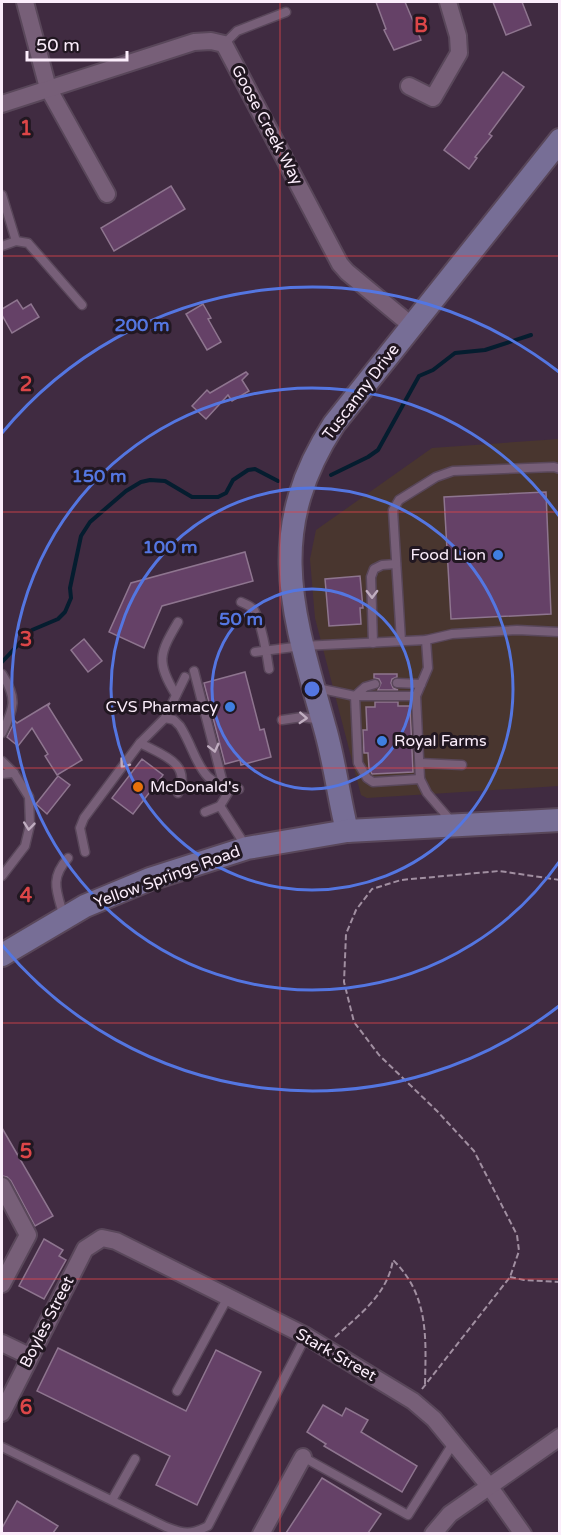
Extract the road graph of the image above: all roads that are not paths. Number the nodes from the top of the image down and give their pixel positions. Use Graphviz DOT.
graph roads {
  1 [pos="24,2"];
  2 [pos="448,2"];
  3 [pos="286,12"];
  4 [pos="224,44"];
  5 [pos="409,86"];
  6 [pos="48,88"];
  7 [pos="2,104"];
  8 [pos="560,140"];
  9 [pos="108,194"];
  10 [pos="2,195"];
  11 [pos="16,241"];
  12 [pos="2,246"];
  13 [pos="82,305"];
  14 [pos="412,326"];
  15 [pos="560,469"];
  16 [pos="396,564"];
  17 [pos="241,602"];
  18 [pos="178,622"];
  19 [pos="559,632"];
  20 [pos="426,640"];
  21 [pos="401,641"];
  22 [pos="372,643"];
  23 [pos="302,646"];
  24 [pos="267,651"];
  25 [pos="255,652"];
  26 [pos="269,669"];
  27 [pos="194,671"];
  28 [pos="2,674"];
  29 [pos="185,677"];
  30 [pos="398,683"];
  31 [pos="375,684"];
  32 [pos="421,684"];
  33 [pos="313,687"];
  34 [pos="176,695"];
  35 [pos="355,696"];
  36 [pos="416,696"];
  37 [pos="165,718"];
  38 [pos="282,720"];
  39 [pos="323,721"];
  40 [pos="2,733"];
  41 [pos="140,743"];
  42 [pos="2,761"];
  43 [pos="420,763"];
  44 [pos="462,765"];
  45 [pos="14,773"];
  46 [pos="2,774"];
  47 [pos="420,779"];
  48 [pos="231,788"];
  49 [pos="177,793"];
  50 [pos="220,806"];
  51 [pos="205,812"];
  52 [pos="560,820"];
  53 [pos="456,826"];
  54 [pos="347,831"];
  55 [pos="247,848"];
  56 [pos="86,852"];
  57 [pos="68,858"];
  58 [pos="2,876"];
  59 [pos="64,917"];
  60 [pos="2,955"];
  61 [pos="2,1186"];
  62 [pos="102,1238"];
  63 [pos="2,1284"];
  64 [pos="228,1297"];
  65 [pos="306,1336"];
  66 [pos="2,1342"];
  67 [pos="29,1356"];
  68 [pos="177,1392"];
  69 [pos="2,1413"];
  70 [pos="560,1437"];
  71 [pos="454,1443"];
  72 [pos="2,1447"];
  73 [pos="303,1457"];
  74 [pos="135,1459"];
  75 [pos="489,1486"];
  76 [pos="112,1500"];
  77 [pos="261,1533"];
  78 [pos="433,1533"];
  79 [pos="523,1533"];
  1 -- 6 [label="street"];
  2 -- 5 [label="street"];
  3 -- 4 [label="lane"];
  4 -- 6 [label="street"];
  4 -- 14 [label="street, Goose Creek Way"];
  6 -- 7 [label="street"];
  6 -- 9 [label="street"];
  8 -- 14 [label="street, Tuscanny Drive"];
  10 -- 11 [label="lane"];
  11 -- 12 [label="lane"];
  11 -- 13 [label="lane"];
  14 -- 23 [label="street, Tuscanny Drive"];
  15 -- 16 [label="lane"];
  16 -- 21 [label="lane"];
  16 -- 22 [label="lane, one-way"];
  17 -- 24 [label="lane"];
  18 -- 34 [label="lane"];
  19 -- 20 [label="lane"];
  20 -- 21 [label="lane"];
  20 -- 32 [label="lane"];
  21 -- 22 [label="lane"];
  22 -- 23 [label="lane"];
  23 -- 24 [label="lane"];
  23 -- 33 [label="street, Tuscanny Drive"];
  24 -- 25 [label="lane"];
  24 -- 26 [label="lane"];
  27 -- 48 [label="lane, one-way"];
  28 -- 40 [label="lane"];
  29 -- 34 [label="lane"];
  30 -- 32 [label="lane"];
  31 -- 35 [label="lane"];
  32 -- 36 [label="lane"];
  33 -- 35 [label="lane"];
  33 -- 39 [label="street, Tuscanny Drive"];
  34 -- 37 [label="lane"];
  35 -- 36 [label="lane"];
  35 -- 47 [label="lane"];
  36 -- 43 [label="lane"];
  37 -- 41 [label="lane"];
  37 -- 48 [label="lane"];
  38 -- 39 [label="lane, one-way"];
  39 -- 54 [label="street, Tuscanny Drive"];
  41 -- 49 [label="lane"];
  41 -- 56 [label="lane, one-way"];
  42 -- 45 [label="lane"];
  43 -- 44 [label="lane"];
  43 -- 47 [label="lane"];
  45 -- 46 [label="lane"];
  45 -- 58 [label="lane, one-way"];
  47 -- 53 [label="lane"];
  48 -- 50 [label="lane"];
  50 -- 51 [label="lane"];
  50 -- 55 [label="lane"];
  52 -- 53 [label="street, Yellow Springs Road"];
  53 -- 54 [label="street, Yellow Springs Road"];
  54 -- 55 [label="street, Yellow Springs Road"];
  55 -- 59 [label="street, Yellow Springs Road"];
  57 -- 59 [label="lane"];
  59 -- 60 [label="street, Yellow Springs Road"];
  61 -- 63 [label="street"];
  62 -- 64 [label="street, Stark Street"];
  62 -- 67 [label="street, Boyles Street"];
  64 -- 65 [label="street, Stark Street"];
  64 -- 68 [label="lane"];
  65 -- 71 [label="street, Stark Street"];
  65 -- 76 [label="lane"];
  66 -- 67 [label="street"];
  67 -- 69 [label="street, Boyles Street"];
  70 -- 75 [label="street"];
  71 -- 73 [label="lane"];
  71 -- 75 [label="street, Stark Street"];
  72 -- 76 [label="lane"];
  73 -- 77 [label="street"];
  74 -- 76 [label="lane"];
  75 -- 78 [label="street"];
  75 -- 79 [label="street, Stark Street"];
}
